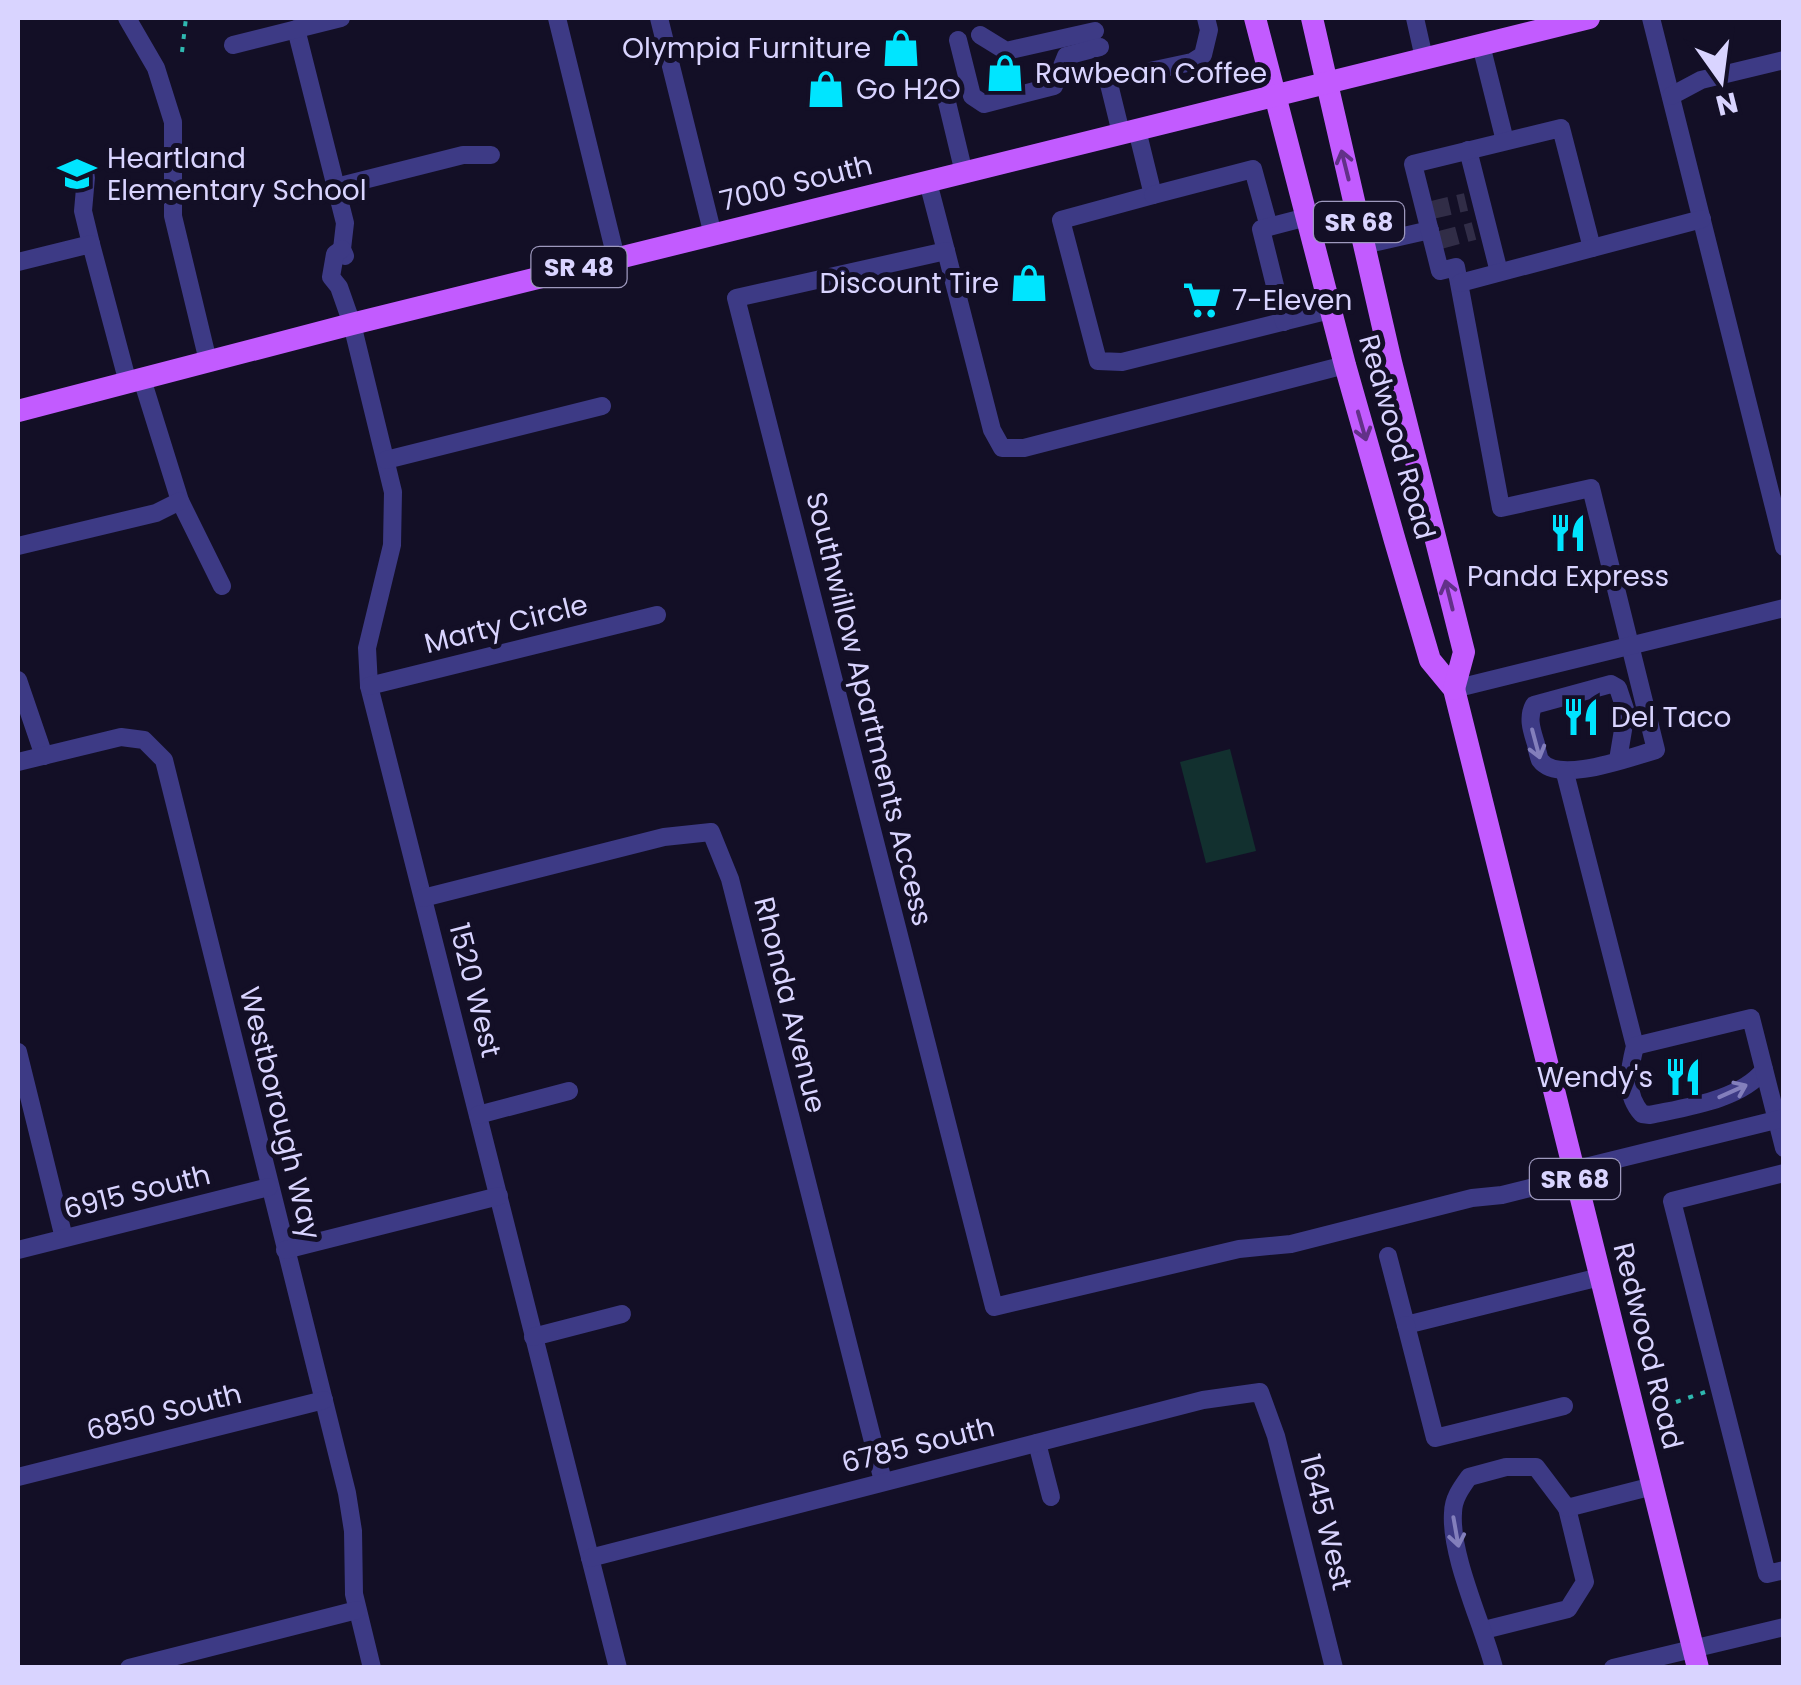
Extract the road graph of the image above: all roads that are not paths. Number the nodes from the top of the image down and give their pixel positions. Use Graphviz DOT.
graph roads {
  1 [pos="127,18"];
  2 [pos="342,18"];
  3 [pos="556,18"];
  4 [pos="659,18"];
  5 [pos="1206,18"];
  6 [pos="1256,18"];
  7 [pos="1312,18"];
  8 [pos="1415,18"];
  9 [pos="1590,18"];
  10 [pos="1651,18"];
  11 [pos="296,29"];
  12 [pos="980,35"];
  13 [pos="958,40"];
  14 [pos="1481,44"];
  15 [pos="233,45"];
  16 [pos="1424,58"];
  17 [pos="1784,60"];
  18 [pos="1326,82"];
  19 [pos="1275,94"];
  20 [pos="1671,96"];
  21 [pos="946,98"];
  22 [pos="1129,132"];
  23 [pos="1505,141"];
  24 [pos="1468,150"];
  25 [pos="491,155"];
  26 [pos="964,173"];
  27 [pos="86,178"];
  28 [pos="928,182"];
  29 [pos="336,187"];
  30 [pos="1153,195"];
  31 [pos="1307,216"];
  32 [pos="1702,220"];
  33 [pos="1432,226"];
  34 [pos="1269,227"];
  35 [pos="713,235"];
  36 [pos="91,244"];
  37 [pos="1364,245"];
  38 [pos="1592,248"];
  39 [pos="946,251"];
  40 [pos="616,258"];
  41 [pos="18,262"];
  42 [pos="1499,272"];
  43 [pos="1460,282"];
  44 [pos="1330,310"];
  45 [pos="1284,322"];
  46 [pos="352,324"];
  47 [pos="208,361"];
  48 [pos="1344,365"];
  49 [pos="134,381"];
  50 [pos="602,406"];
  51 [pos="18,410"];
  52 [pos="386,460"];
  53 [pos="180,501"];
  54 [pos="18,546"];
  55 [pos="1784,547"];
  56 [pos="222,586"];
  57 [pos="1784,608"];
  58 [pos="657,615"];
  59 [pos="1628,646"];
  60 [pos="18,680"];
  61 [pos="369,686"];
  62 [pos="1454,689"];
  63 [pos="44,756"];
  64 [pos="1618,760"];
  65 [pos="18,762"];
  66 [pos="1564,773"];
  67 [pos="423,898"];
  68 [pos="1635,1046"];
  69 [pos="18,1052"];
  70 [pos="1764,1070"];
  71 [pos="570,1091"];
  72 [pos="478,1115"];
  73 [pos="1780,1119"];
  74 [pos="1784,1148"];
  75 [pos="1784,1172"];
  76 [pos="1574,1174"];
  77 [pos="269,1187"];
  78 [pos="499,1196"];
  79 [pos="64,1238"];
  80 [pos="18,1250"];
  81 [pos="285,1250"];
  82 [pos="1388,1256"];
  83 [pos="1600,1277"];
  84 [pos="622,1314"];
  85 [pos="1406,1326"];
  86 [pos="533,1336"];
  87 [pos="1260,1392"];
  88 [pos="324,1400"];
  89 [pos="1564,1406"];
  90 [pos="1037,1443"];
  91 [pos="18,1477"];
  92 [pos="883,1481"];
  93 [pos="1653,1486"];
  94 [pos="1051,1497"];
  95 [pos="1567,1508"];
  96 [pos="590,1558"];
  97 [pos="1784,1570"];
  98 [pos="357,1610"];
  99 [pos="1784,1627"];
  100 [pos="1484,1630"];
  101 [pos="1696,1658"];
  102 [pos="129,1668"];
  103 [pos="372,1668"];
  104 [pos="618,1668"];
  105 [pos="1334,1668"];
  106 [pos="1494,1668"];
  107 [pos="1614,1668"];
  1 -- 47 [label="street"];
  2 -- 11 [label="street"];
  3 -- 40 [label="street"];
  4 -- 35 [label="street"];
  5 -- 22 [label="street"];
  6 -- 19 [label="main road, Redwood Road / SR 68"];
  7 -- 18 [label="main road, Redwood Road / SR 68"];
  8 -- 16 [label="street"];
  9 -- 14 [label="main road, 7000 South"];
  10 -- 20 [label="street"];
  11 -- 15 [label="street"];
  11 -- 29 [label="street"];
  12 -- 13 [label="street"];
  14 -- 16 [label="main road, 7000 South"];
  14 -- 23 [label="street"];
  16 -- 18 [label="main road, 7000 South"];
  17 -- 20 [label="street"];
  18 -- 19 [label="main road, 7000 South / SR 48"];
  37 -- 18 [label="main road, Redwood Road / SR 68, one-way"];
  19 -- 22 [label="main road, 7000 South / SR 48"];
  19 -- 31 [label="main road, Redwood Road / SR 68"];
  20 -- 32 [label="street"];
  21 -- 26 [label="street"];
  22 -- 26 [label="main road, 7000 South / SR 48"];
  22 -- 30 [label="street"];
  23 -- 24 [label="street"];
  23 -- 38 [label="street"];
  24 -- 33 [label="street"];
  24 -- 42 [label="street"];
  25 -- 29 [label="street"];
  26 -- 28 [label="main road, 7000 South / SR 48"];
  27 -- 36 [label="street"];
  28 -- 35 [label="main road, 7000 South / SR 48"];
  28 -- 39 [label="street"];
  29 -- 46 [label="street, 1520 West"];
  30 -- 34 [label="street"];
  30 -- 45 [label="street"];
  31 -- 34 [label="street"];
  31 -- 44 [label="main road, Redwood Road / SR 68"];
  32 -- 38 [label="street"];
  32 -- 55 [label="street"];
  33 -- 37 [label="street"];
  33 -- 43 [label="street"];
  34 -- 45 [label="street"];
  35 -- 40 [label="main road, 7000 South / SR 48"];
  36 -- 41 [label="street"];
  36 -- 49 [label="street"];
  62 -- 37 [label="main road, Redwood Road / SR 68, one-way"];
  38 -- 42 [label="street"];
  39 -- 48 [label="street"];
  39 -- 76 [label="street, Southwillow Apartments Access"];
  40 -- 46 [label="main road, 7000 South / SR 48"];
  42 -- 43 [label="street"];
  43 -- 59 [label="street"];
  44 -- 45 [label="street"];
  44 -- 48 [label="main road, Redwood Road / SR 68"];
  46 -- 47 [label="main road, 7000 South / SR 48"];
  46 -- 52 [label="street, 1520 West"];
  47 -- 49 [label="main road, 7000 South / SR 48"];
  48 -- 62 [label="main road, Redwood Road / SR 68, one-way"];
  49 -- 51 [label="main road, 7000 South / SR 48"];
  49 -- 53 [label="street"];
  50 -- 52 [label="street"];
  52 -- 61 [label="street, 1520 West"];
  53 -- 54 [label="street"];
  53 -- 56 [label="street"];
  57 -- 59 [label="street"];
  58 -- 61 [label="street, Marty Circle"];
  59 -- 62 [label="street"];
  59 -- 64 [label="street"];
  60 -- 63 [label="street"];
  61 -- 67 [label="street, 1520 West"];
  62 -- 76 [label="main road, Redwood Road / SR 68"];
  63 -- 65 [label="street, Westborough Way"];
  63 -- 77 [label="street, Westborough Way"];
  64 -- 66 [label="street"];
  64 -- 66 [label="street, one-way"];
  66 -- 68 [label="street"];
  67 -- 72 [label="street, 1520 West"];
  67 -- 92 [label="street, Rhonda Avenue"];
  68 -- 70 [label="street"];
  68 -- 70 [label="street, one-way"];
  69 -- 79 [label="street"];
  70 -- 73 [label="street"];
  71 -- 72 [label="street"];
  72 -- 78 [label="street, 1520 West"];
  73 -- 74 [label="street"];
  73 -- 76 [label="street"];
  75 -- 97 [label="street"];
  76 -- 83 [label="main road, Redwood Road / SR 68"];
  77 -- 79 [label="street, 6915 South"];
  77 -- 81 [label="street, Westborough Way"];
  78 -- 81 [label="street"];
  78 -- 86 [label="street, 1520 West"];
  79 -- 80 [label="street, 6915 South"];
  81 -- 88 [label="street, Westborough Way"];
  82 -- 85 [label="street"];
  83 -- 85 [label="street"];
  83 -- 93 [label="main road, Redwood Road / SR 68"];
  84 -- 86 [label="street"];
  85 -- 89 [label="street"];
  86 -- 96 [label="street, 1520 West"];
  87 -- 90 [label="street, 6785 South"];
  87 -- 105 [label="street, 1645 West"];
  88 -- 91 [label="street, 6850 South"];
  88 -- 98 [label="street, Westborough Way"];
  90 -- 92 [label="street, 6785 South"];
  90 -- 94 [label="street"];
  92 -- 96 [label="street, 6785 South"];
  93 -- 95 [label="street"];
  93 -- 101 [label="main road, Redwood Road / SR 68"];
  95 -- 100 [label="street"];
  95 -- 100 [label="street, one-way"];
  96 -- 104 [label="street, 1520 West"];
  98 -- 102 [label="street"];
  98 -- 103 [label="street, Westborough Way"];
  99 -- 101 [label="street"];
  100 -- 106 [label="street"];
  101 -- 107 [label="street"];
}
